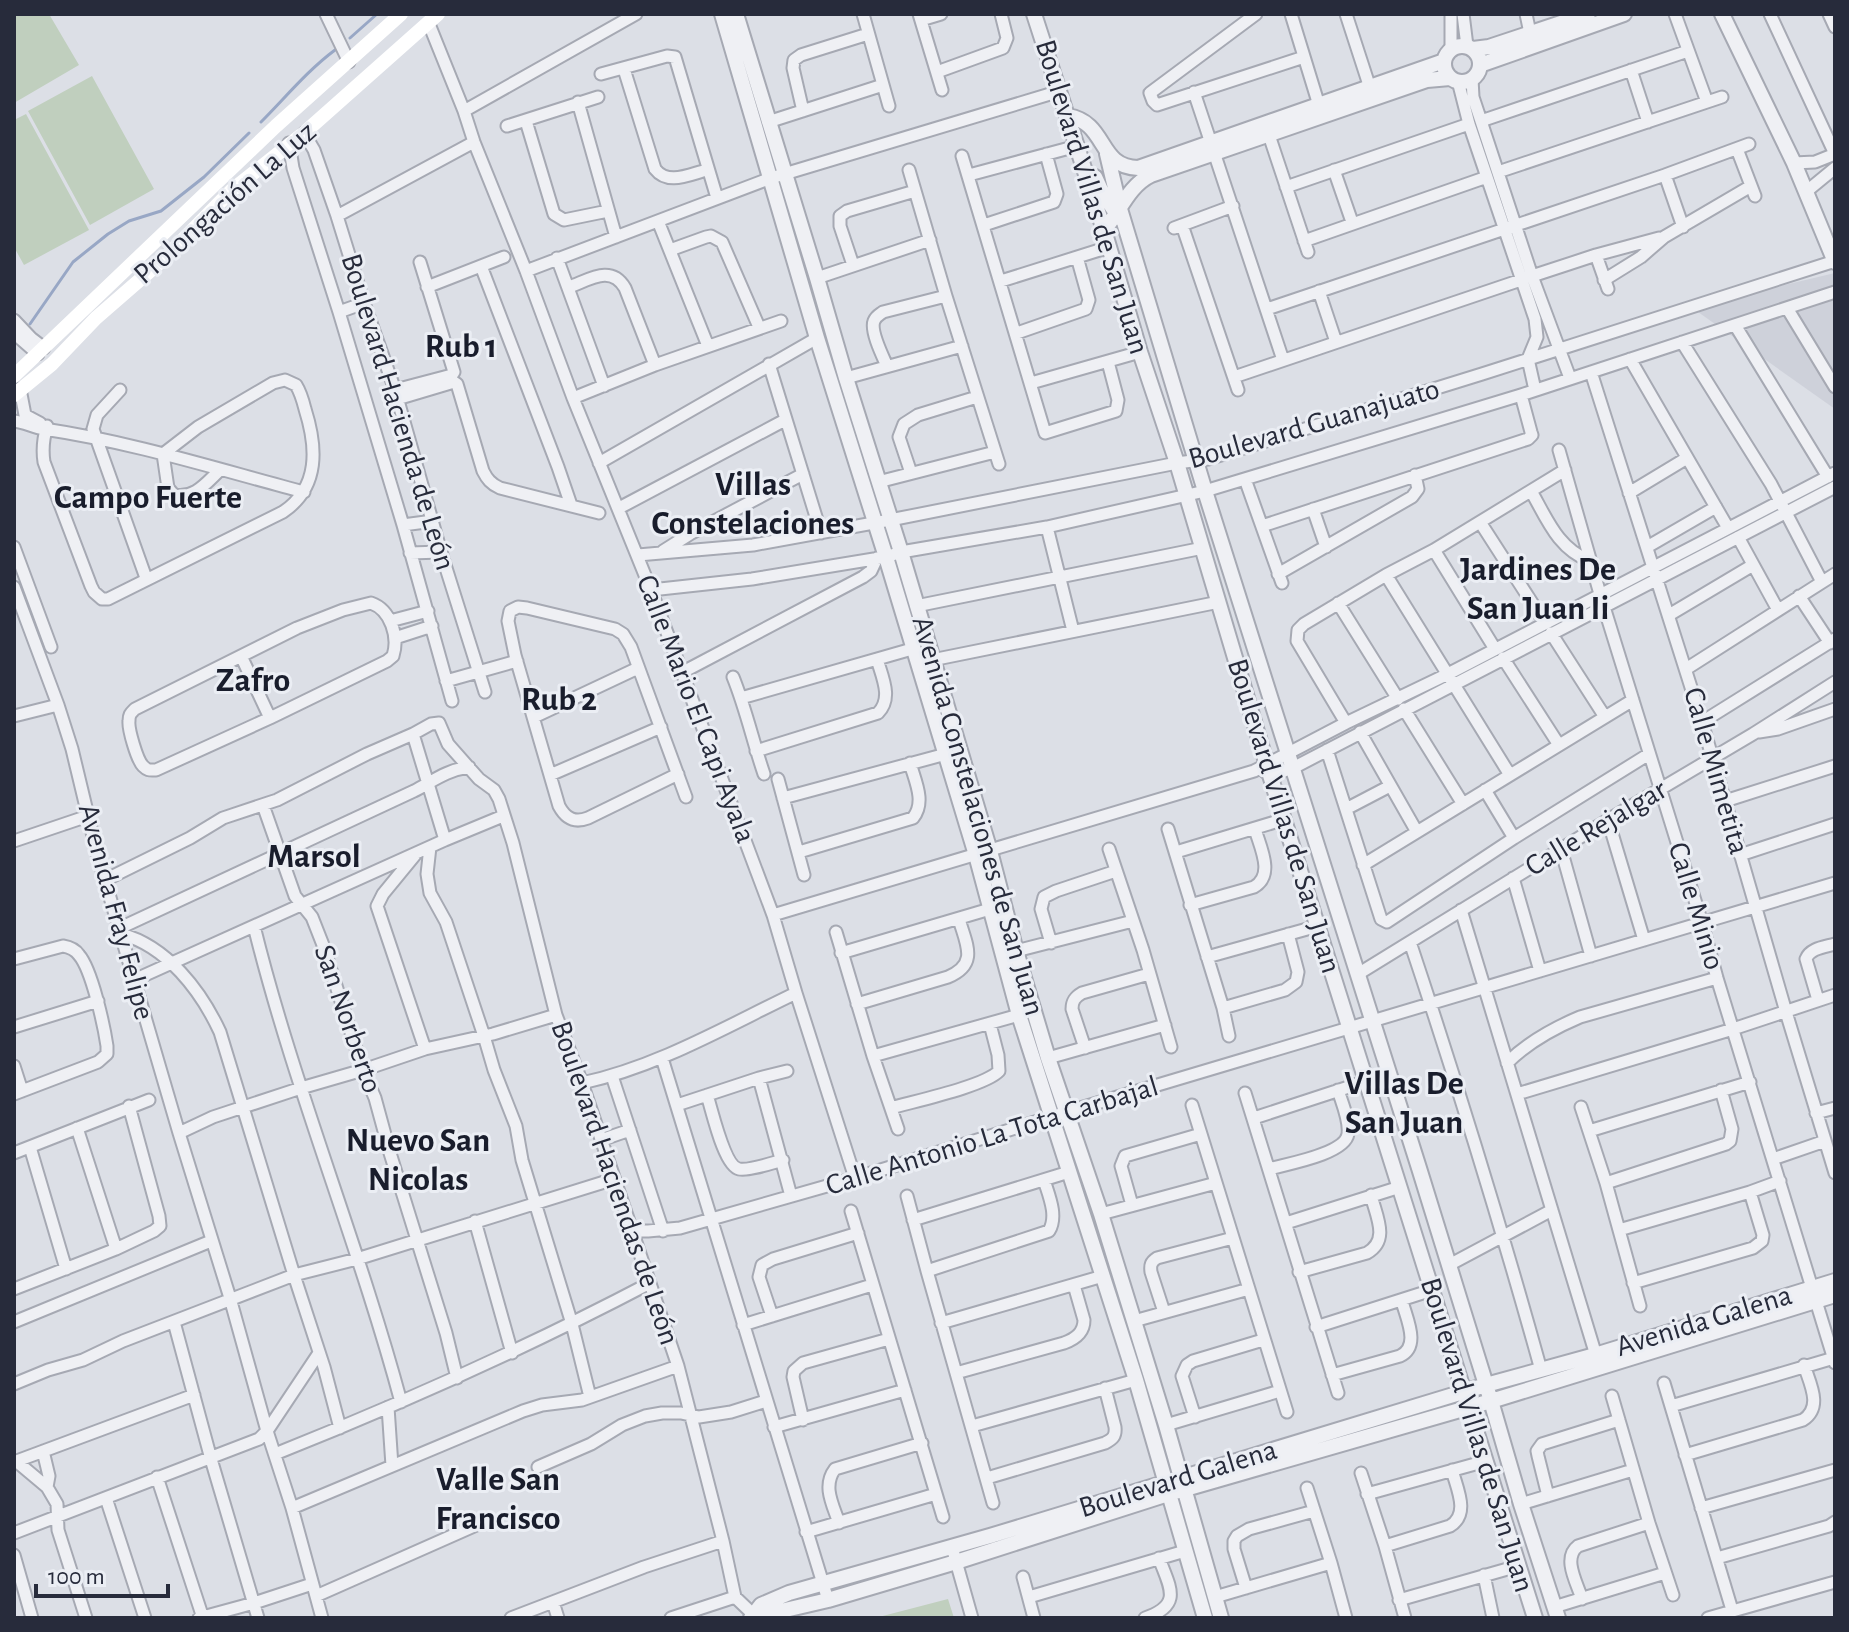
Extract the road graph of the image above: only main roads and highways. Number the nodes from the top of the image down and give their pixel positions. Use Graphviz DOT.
graph roads {
  1 [pos="401,14"];
  2 [pos="413,14"];
  3 [pos="434,19"];
  4 [pos="382,32"];
  5 [pos="282,126"];
  6 [pos="304,133"];
  7 [pos="289,143"];
  8 [pos="16,387"];
  1 -- 4 [label="main road, Prolongación La Luz"];
  2 -- 4 [label="main road"];
  3 -- 6 [label="main road, Prolongación La Luz"];
  4 -- 5 [label="main road, Prolongación La Luz"];
  5 -- 6 [label="main road"];
  5 -- 7 [label="main road"];
  5 -- 8 [label="main road, Prolongación La Luz"];
  6 -- 7 [label="main road, Prolongación La Luz"];
  7 -- 8 [label="main road, Prolongación La Luz"];
}
